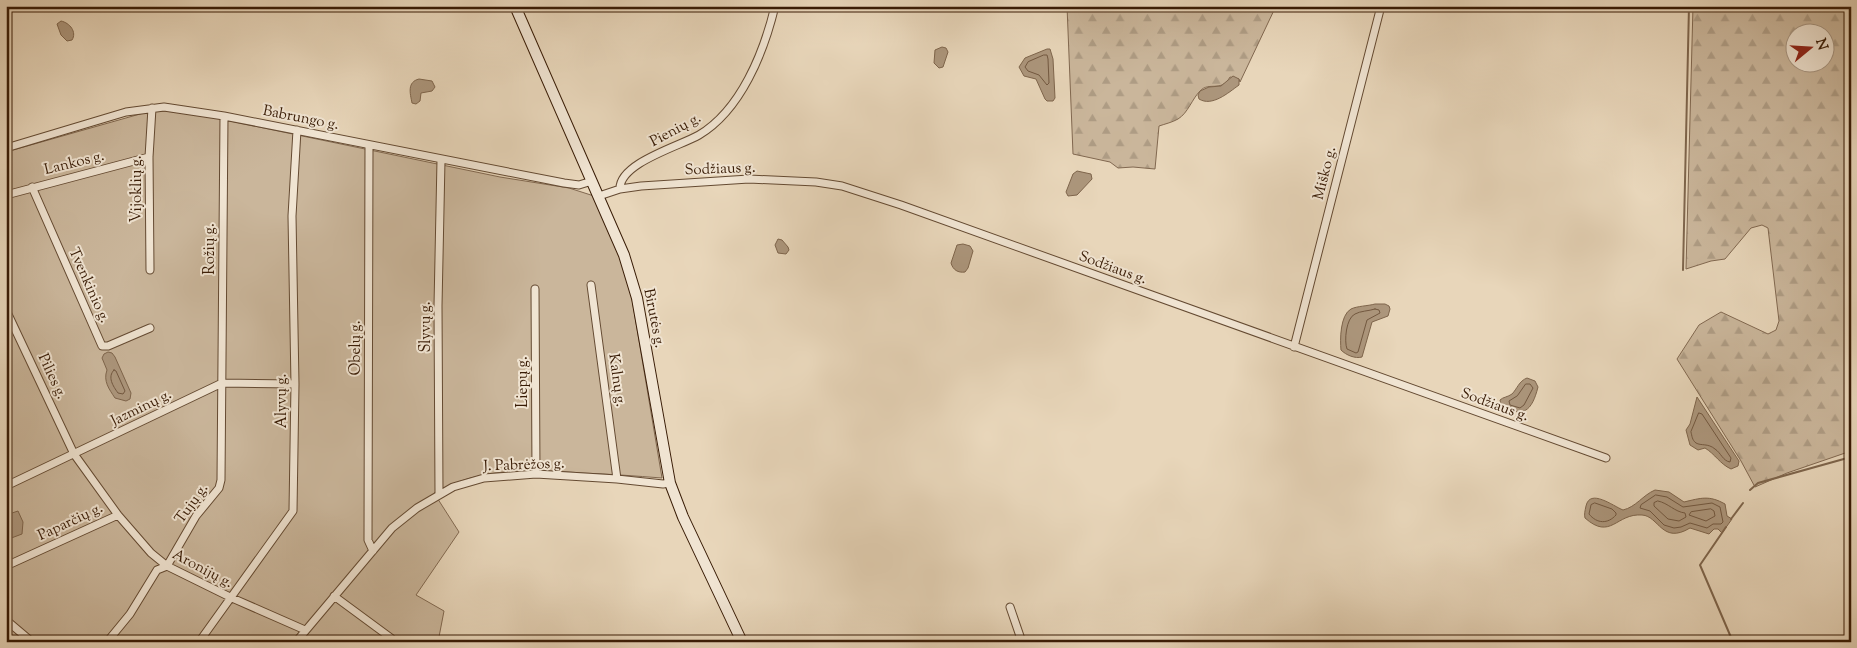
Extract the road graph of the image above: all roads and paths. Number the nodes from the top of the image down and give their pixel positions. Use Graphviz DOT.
graph roads {
  1 [pos="515,6"];
  2 [pos="775,6"];
  3 [pos="1381,6"];
  4 [pos="152,108"];
  5 [pos="224,116"];
  6 [pos="297,130"];
  7 [pos="368,145"];
  8 [pos="6,148"];
  9 [pos="149,157"];
  10 [pos="441,160"];
  11 [pos="592,181"];
  12 [pos="32,187"];
  13 [pos="620,189"];
  14 [pos="6,195"];
  15 [pos="598,196"];
  16 [pos="150,270"];
  17 [pos="591,285"];
  18 [pos="535,289"];
  19 [pos="6,310"];
  20 [pos="150,328"];
  21 [pos="1294,347"];
  22 [pos="222,383"];
  23 [pos="295,384"];
  24 [pos="74,454"];
  25 [pos="1606,458"];
  26 [pos="536,474"];
  27 [pos="617,479"];
  28 [pos="7,483"];
  29 [pos="670,483"];
  30 [pos="439,494"];
  31 [pos="118,515"];
  32 [pos="373,551"];
  33 [pos="6,566"];
  34 [pos="167,566"];
  35 [pos="334,596"];
  36 [pos="232,598"];
  37 [pos="1010,607"];
  38 [pos="6,620"];
  39 [pos="305,630"];
  40 [pos="32,642"];
  41 [pos="107,642"];
  42 [pos="199,642"];
  43 [pos="296,642"];
  44 [pos="392,642"];
  45 [pos="742,642"];
  46 [pos="1022,642"];
  1 -- 11 [label="main road, Birutės g."];
  2 -- 13 [label="street, Pienių g."];
  3 -- 21 [label="street, Miško g."];
  4 -- 5 [label="street, Babrungo g."];
  4 -- 8 [label="street, Babrungo g."];
  4 -- 9 [label="street, Vijoklių g."];
  5 -- 6 [label="street, Babrungo g."];
  5 -- 22 [label="street, Rožių g."];
  6 -- 7 [label="street, Babrungo g."];
  6 -- 23 [label="street, Alyvų g."];
  7 -- 10 [label="street, Babrungo g."];
  7 -- 32 [label="street, Obelų g."];
  9 -- 12 [label="street, Lankos g."];
  9 -- 16 [label="street, Vijoklių g."];
  10 -- 11 [label="street, Babrungo g."];
  10 -- 30 [label="street, Slyvų g."];
  11 -- 15 [label="main road, Birutės g."];
  12 -- 14 [label="street, Lankos g."];
  12 -- 20 [label="street, Tvenkinio g."];
  13 -- 15 [label="street, Sodžiaus g."];
  13 -- 21 [label="street, Sodžiaus g."];
  15 -- 29 [label="main road, Birutės g."];
  17 -- 27 [label="street, Kalnų g."];
  18 -- 26 [label="street, Liepų g."];
  19 -- 24 [label="street, Pilies g."];
  21 -- 25 [label="street, Sodžiaus g."];
  22 -- 23 [label="street, Jazminų g."];
  22 -- 24 [label="street, Jazminų g."];
  22 -- 34 [label="street, Tujų g."];
  23 -- 36 [label="street, Alyvų g."];
  24 -- 28 [label="street, Jazminų g."];
  24 -- 31 [label="street, Aronijų g."];
  26 -- 27 [label="street, J. Pabrėžos g."];
  26 -- 30 [label="street, J. Pabrėžos g."];
  27 -- 29 [label="street, J. Pabrėžos g."];
  29 -- 45 [label="main road, Birutės g."];
  30 -- 32 [label="street, J. Pabrėžos g."];
  31 -- 33 [label="street, Paparčių g."];
  31 -- 34 [label="street, Aronijų g."];
  32 -- 35 [label="street, J. Pabrėžos g."];
  34 -- 36 [label="street, Aronijų g."];
  34 -- 41 [label="street, Tujų g."];
  35 -- 39 [label="street, J. Pabrėžos g."];
  35 -- 44 [label="street"];
  36 -- 39 [label="street, Aronijų g."];
  36 -- 42 [label="street, Alyvų g."];
  37 -- 46 [label="street"];
  38 -- 40 [label="street"];
  39 -- 43 [label="street, J. Pabrėžos g."];
}
